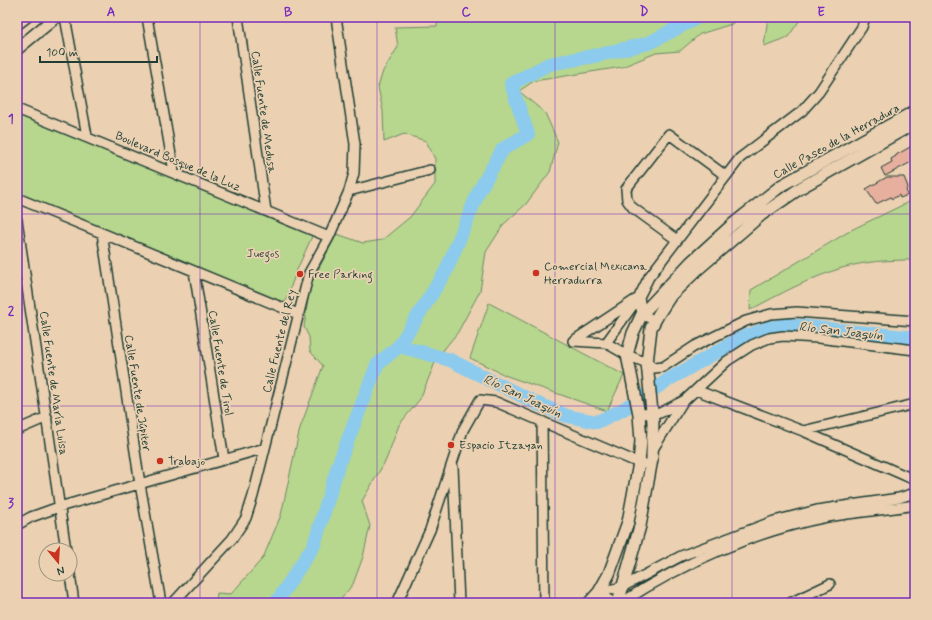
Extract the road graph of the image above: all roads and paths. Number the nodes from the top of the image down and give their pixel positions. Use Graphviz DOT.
graph roads {
  1 [pos="26,17"];
  2 [pos="56,17"];
  3 [pos="66,17"];
  4 [pos="147,17"];
  5 [pos="238,17"];
  6 [pos="336,17"];
  7 [pos="865,17"];
  8 [pos="17,24"];
  9 [pos="17,49"];
  10 [pos="17,109"];
  11 [pos="915,112"];
  12 [pos="915,123"];
  13 [pos="87,136"];
  14 [pos="430,170"];
  15 [pos="174,172"];
  16 [pos="726,176"];
  17 [pos="349,191"];
  18 [pos="17,198"];
  19 [pos="266,211"];
  20 [pos="17,220"];
  21 [pos="102,233"];
  22 [pos="329,237"];
  23 [pos="677,240"];
  24 [pos="194,271"];
  25 [pos="639,297"];
  26 [pos="298,314"];
  27 [pos="642,314"];
  28 [pos="655,321"];
  29 [pos="915,321"];
  30 [pos="606,343"];
  31 [pos="915,350"];
  32 [pos="627,355"];
  33 [pos="647,363"];
  34 [pos="696,390"];
  35 [pos="684,400"];
  36 [pos="915,404"];
  37 [pos="652,413"];
  38 [pos="639,414"];
  39 [pos="48,417"];
  40 [pos="542,421"];
  41 [pos="17,430"];
  42 [pos="803,431"];
  43 [pos="265,448"];
  44 [pos="652,449"];
  45 [pos="224,459"];
  46 [pos="453,460"];
  47 [pos="639,463"];
  48 [pos="651,465"];
  49 [pos="915,480"];
  50 [pos="140,484"];
  51 [pos="915,493"];
  52 [pos="861,503"];
  53 [pos="915,505"];
  54 [pos="59,507"];
  55 [pos="863,513"];
  56 [pos="17,525"];
  57 [pos="65,542"];
  58 [pos="71,582"];
  59 [pos="830,584"];
  60 [pos="622,587"];
  61 [pos="599,592"];
  62 [pos="74,603"];
  63 [pos="161,603"];
  64 [pos="173,603"];
  65 [pos="397,603"];
  66 [pos="459,603"];
  67 [pos="544,603"];
  68 [pos="589,603"];
  69 [pos="614,603"];
  70 [pos="619,603"];
  71 [pos="790,603"];
  1 -- 8 [label="main road"];
  2 -- 9 [label="main road"];
  3 -- 13 [label="street"];
  4 -- 15 [label="street"];
  5 -- 19 [label="street, Calle Fuente de Medusa"];
  6 -- 17 [label="street, Calle Fuente del Rey"];
  7 -- 16 [label="street"];
  10 -- 13 [label="street, Boulevard Bosque de la Luz"];
  11 -- 27 [label="main road, Calle Paseo de la Herradura"];
  12 -- 28 [label="main road, Calle Paseo de la Herradura"];
  13 -- 15 [label="street, Boulevard Bosque de la Luz"];
  14 -- 17 [label="street"];
  15 -- 19 [label="street, Boulevard Bosque de la Luz"];
  16 -- 23 [label="street"];
  16 -- 23 [label="street"];
  17 -- 22 [label="street, Calle Fuente del Rey"];
  18 -- 21 [label="street"];
  19 -- 22 [label="street, Boulevard Bosque de la Luz"];
  20 -- 39 [label="street, Calle Fuente de María Luisa"];
  21 -- 24 [label="street"];
  21 -- 50 [label="street, Calle Fuente de Júpiter"];
  22 -- 26 [label="street, Calle Fuente del Rey"];
  23 -- 25 [label="street"];
  24 -- 26 [label="street"];
  24 -- 45 [label="street, Calle Fuente de Tirol"];
  25 -- 27 [label="street"];
  25 -- 30 [label="street"];
  25 -- 30 [label="street"];
  26 -- 43 [label="street, Calle Fuente del Rey"];
  27 -- 28 [label="street"];
  27 -- 32 [label="main road, Calle Paseo de la Herradura"];
  28 -- 33 [label="main road, Calle Paseo de la Herradura"];
  29 -- 33 [label="street"];
  30 -- 32 [label="street"];
  31 -- 34 [label="street"];
  32 -- 33 [label="street"];
  32 -- 38 [label="main road, Calle Paseo de la Herradura"];
  33 -- 37 [label="main road, Calle Paseo de la Herradura"];
  34 -- 35 [label="street"];
  34 -- 42 [label="street"];
  35 -- 37 [label="street"];
  35 -- 44 [label="street, Calle Paseo de la Herradura"];
  36 -- 42 [label="street"];
  37 -- 38 [label="street"];
  37 -- 44 [label="main road, Calle Paseo de la Herradura"];
  38 -- 47 [label="main road, Calle Paseo de la Herradura"];
  39 -- 41 [label="street"];
  39 -- 54 [label="street, Calle Fuente de María Luisa"];
  40 -- 46 [label="street"];
  40 -- 47 [label="street"];
  40 -- 67 [label="street"];
  42 -- 49 [label="street"];
  43 -- 45 [label="street"];
  43 -- 64 [label="street, Calle Fuente del Rey"];
  44 -- 48 [label="main road, Calle Paseo de la Herradura"];
  45 -- 50 [label="street"];
  46 -- 65 [label="street"];
  46 -- 66 [label="street"];
  47 -- 48 [label="street"];
  47 -- 61 [label="main road, Calle Paseo de la Herradura"];
  48 -- 60 [label="main road, Calle Paseo de la Herradura"];
  50 -- 54 [label="street"];
  50 -- 63 [label="street, Calle Fuente de Júpiter"];
  51 -- 52 [label="street"];
  52 -- 55 [label="street"];
  52 -- 60 [label="street"];
  53 -- 55 [label="street"];
  54 -- 56 [label="street"];
  54 -- 57 [label="street, Calle Fuente de María Luisa"];
  55 -- 70 [label="street"];
  58 -- 62 [label="street"];
  59 -- 71 [label="street"];
  60 -- 61 [label="street"];
  60 -- 70 [label="main road, Calle Paseo de la Herradura"];
  61 -- 68 [label="main road, Calle Paseo de la Herradura"];
  61 -- 69 [label="street"];
}
